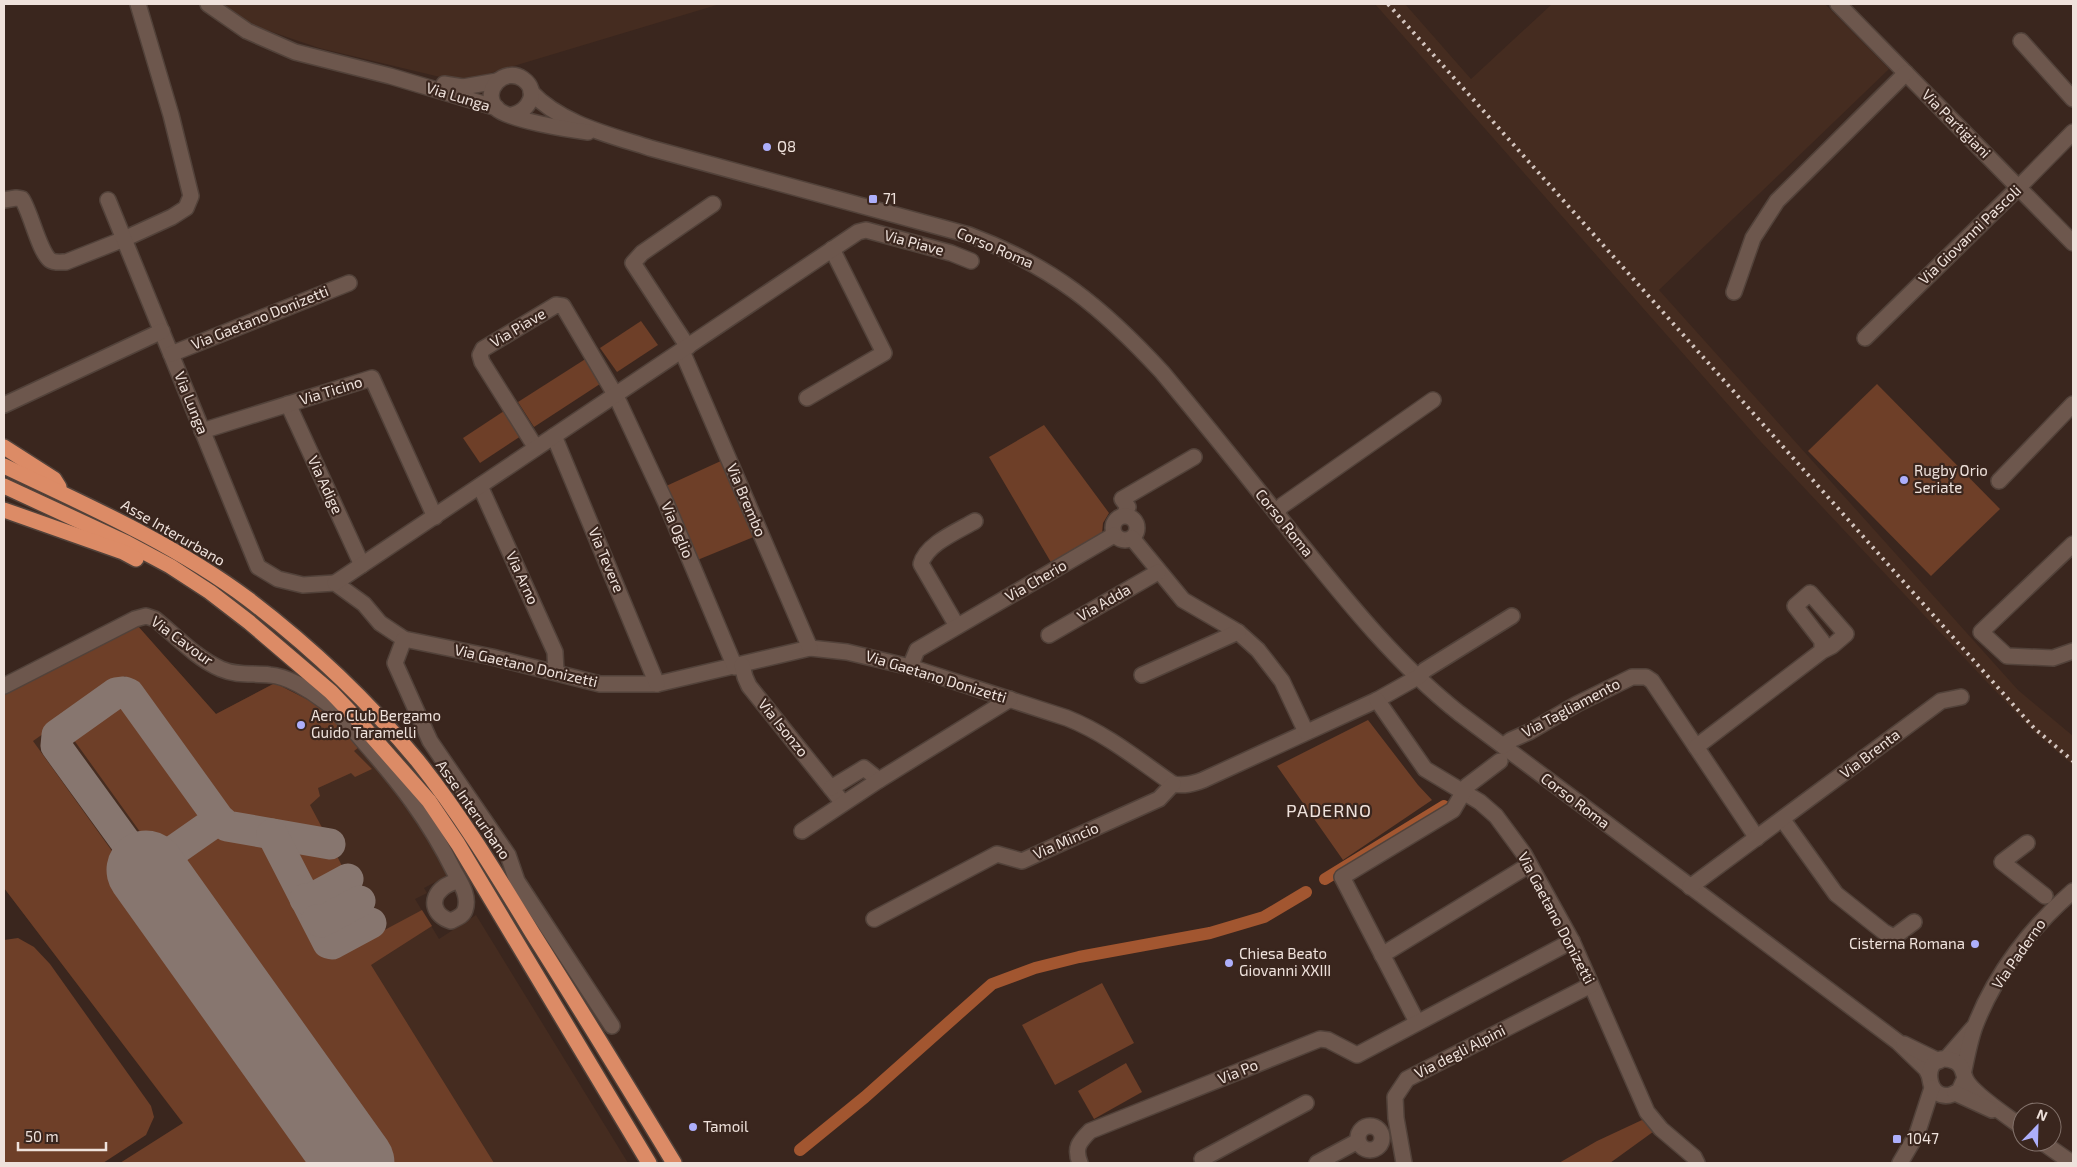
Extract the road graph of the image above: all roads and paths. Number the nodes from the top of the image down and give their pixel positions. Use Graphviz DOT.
graph roads {
  1 [pos="138,4"];
  2 [pos="208,4"];
  3 [pos="1838,4"];
  4 [pos="2021,41"];
  5 [pos="1906,74"];
  6 [pos="390,76"];
  7 [pos="497,81"];
  8 [pos="531,92"];
  9 [pos="2073,99"];
  10 [pos="496,108"];
  11 [pos="512,115"];
  12 [pos="2073,132"];
  13 [pos="609,134"];
  14 [pos="2019,188"];
  15 [pos="4,200"];
  16 [pos="108,200"];
  17 [pos="713,204"];
  18 [pos="124,239"];
  19 [pos="2073,243"];
  20 [pos="832,249"];
  21 [pos="971,260"];
  22 [pos="349,283"];
  23 [pos="1734,292"];
  24 [pos="162,331"];
  25 [pos="1864,338"];
  26 [pos="685,349"];
  27 [pos="171,354"];
  28 [pos="616,396"];
  29 [pos="807,398"];
  30 [pos="1433,400"];
  31 [pos="288,404"];
  32 [pos="2073,404"];
  33 [pos="4,405"];
  34 [pos="202,431"];
  35 [pos="554,436"];
  36 [pos="4,447"];
  37 [pos="536,448"];
  38 [pos="1194,457"];
  39 [pos="4,466"];
  40 [pos="1999,481"];
  41 [pos="4,486"];
  42 [pos="480,486"];
  43 [pos="66,496"];
  44 [pos="4,510"];
  45 [pos="1276,512"];
  46 [pos="1124,515"];
  47 [pos="435,517"];
  48 [pos="975,521"];
  49 [pos="1114,535"];
  50 [pos="1132,538"];
  51 [pos="2073,544"];
  52 [pos="362,565"];
  53 [pos="1158,572"];
  54 [pos="335,583"];
  55 [pos="1512,616"];
  56 [pos="957,626"];
  57 [pos="1238,632"];
  58 [pos="1049,635"];
  59 [pos="404,639"];
  60 [pos="810,648"];
  61 [pos="1822,651"];
  62 [pos="2073,651"];
  63 [pos="300,665"];
  64 [pos="738,666"];
  65 [pos="910,666"];
  66 [pos="556,672"];
  67 [pos="1142,675"];
  68 [pos="1418,677"];
  69 [pos="657,684"];
  70 [pos="4,686"];
  71 [pos="1961,697"];
  72 [pos="1010,699"];
  73 [pos="1377,700"];
  74 [pos="1306,732"];
  75 [pos="1696,747"];
  76 [pos="1501,754"];
  77 [pos="879,780"];
  78 [pos="1173,784"];
  79 [pos="831,788"];
  80 [pos="1464,793"];
  81 [pos="843,804"];
  82 [pos="1783,820"];
  83 [pos="802,831"];
  84 [pos="1757,838"];
  85 [pos="2027,843"];
  86 [pos="1529,865"];
  87 [pos="459,880"];
  88 [pos="1690,887"];
  89 [pos="2073,891"];
  90 [pos="2045,896"];
  91 [pos="874,919"];
  92 [pos="1914,922"];
  93 [pos="1572,941"];
  94 [pos="1382,955"];
  95 [pos="1592,986"];
  96 [pos="1417,1022"];
  97 [pos="1976,1025"];
  98 [pos="612,1026"];
  99 [pos="1898,1042"];
  100 [pos="1942,1060"];
  101 [pos="1964,1074"];
  102 [pos="1931,1081"];
  103 [pos="1952,1094"];
  104 [pos="1306,1103"];
  105 [pos="2009,1117"];
  106 [pos="2012,1119"];
  107 [pos="1917,1134"];
  108 [pos="2056,1152"];
  109 [pos="1695,1160"];
  110 [pos="649,1163"];
  111 [pos="674,1163"];
  112 [pos="1080,1163"];
  113 [pos="1205,1163"];
  114 [pos="1317,1163"];
  115 [pos="1403,1163"];
  116 [pos="1900,1163"];
  117 [pos="2072,1163"];
  1 -- 18 [label="street"];
  2 -- 6 [label="street, Via Lunga"];
  3 -- 5 [label="street, Via Partigiani"];
  4 -- 9 [label="street"];
  5 -- 14 [label="street, Via Partigiani"];
  5 -- 23 [label="street"];
  6 -- 7 [label="street, Via Lunga"];
  6 -- 10 [label="street, Via Lunga"];
  7 -- 8 [label="street, Corso Roma"];
  7 -- 10 [label="street"];
  8 -- 11 [label="street"];
  8 -- 13 [label="street, Corso Roma"];
  10 -- 11 [label="street, Corso Roma"];
  11 -- 13 [label="street, Corso Roma"];
  12 -- 14 [label="street, Via Giovanni Pascoli"];
  13 -- 45 [label="street, Corso Roma"];
  14 -- 19 [label="street, Via Partigiani"];
  14 -- 25 [label="street, Via Giovanni Pascoli"];
  15 -- 18 [label="street"];
  16 -- 18 [label="street, Via Lunga"];
  17 -- 26 [label="street"];
  18 -- 24 [label="street, Via Lunga"];
  20 -- 21 [label="street, Via Piave"];
  20 -- 26 [label="street, Via Piave"];
  20 -- 29 [label="street"];
  22 -- 27 [label="street, Via Gaetano Donizetti"];
  24 -- 27 [label="street, Via Lunga"];
  24 -- 33 [label="street"];
  26 -- 28 [label="street, Via Piave"];
  26 -- 60 [label="street, Via Brembo"];
  27 -- 34 [label="street, Via Lunga"];
  28 -- 35 [label="street, Via Piave"];
  28 -- 37 [label="street, Via Piave"];
  28 -- 64 [label="street, Via Oglio"];
  30 -- 45 [label="street"];
  31 -- 34 [label="street, Via Ticino"];
  31 -- 47 [label="street, Via Ticino"];
  31 -- 52 [label="street, Via Adige"];
  32 -- 40 [label="street"];
  34 -- 54 [label="street, Via Lunga"];
  35 -- 37 [label="street, Via Piave"];
  35 -- 69 [label="street, Via Tevere"];
  36 -- 43 [label="highway"];
  37 -- 42 [label="street, Via Piave"];
  38 -- 46 [label="street"];
  39 -- 43 [label="highway, Asse Interurbano"];
  41 -- 63 [label="highway, Asse Interurbano"];
  42 -- 47 [label="street, Via Piave"];
  42 -- 66 [label="street, Via Arno"];
  43 -- 111 [label="highway, Asse Interurbano"];
  44 -- 63 [label="highway"];
  45 -- 68 [label="street, Corso Roma"];
  46 -- 49 [label="street"];
  46 -- 50 [label="street"];
  47 -- 52 [label="street, Via Piave"];
  48 -- 56 [label="street"];
  49 -- 50 [label="street"];
  49 -- 56 [label="street, Via Cherio"];
  50 -- 53 [label="street"];
  51 -- 62 [label="street"];
  52 -- 54 [label="street, Via Piave"];
  53 -- 57 [label="street"];
  53 -- 58 [label="street, Via Adda"];
  54 -- 59 [label="street, Via Gaetano Donizetti"];
  55 -- 68 [label="street"];
  56 -- 65 [label="street, Via Cherio"];
  57 -- 67 [label="street"];
  57 -- 74 [label="street"];
  59 -- 66 [label="street, Via Gaetano Donizetti"];
  59 -- 98 [label="street"];
  60 -- 64 [label="street, Via Gaetano Donizetti"];
  60 -- 65 [label="street, Via Gaetano Donizetti"];
  61 -- 75 [label="street"];
  63 -- 110 [label="highway, Asse Interurbano"];
  64 -- 69 [label="street, Via Gaetano Donizetti"];
  64 -- 79 [label="street, Via Isonzo"];
  65 -- 72 [label="street, Via Gaetano Donizetti"];
  66 -- 69 [label="street, Via Gaetano Donizetti"];
  68 -- 73 [label="street"];
  68 -- 76 [label="street, Corso Roma"];
  70 -- 87 [label="street, Via Cavour"];
  71 -- 82 [label="street, Via Brenta"];
  72 -- 77 [label="street"];
  72 -- 78 [label="street, Via Gaetano Donizetti"];
  73 -- 74 [label="street"];
  73 -- 80 [label="street, Via Gaetano Donizetti"];
  74 -- 78 [label="street"];
  75 -- 76 [label="street, Via Tagliamento"];
  75 -- 84 [label="street, Via Tagliamento"];
  76 -- 80 [label="street, Via Tagliamento"];
  76 -- 88 [label="street, Corso Roma"];
  77 -- 79 [label="street"];
  77 -- 81 [label="street"];
  78 -- 91 [label="street, Via Mincio"];
  79 -- 81 [label="street, Via Isonzo"];
  80 -- 86 [label="street, Via Gaetano Donizetti"];
  80 -- 94 [label="street, Via Tagliamento"];
  81 -- 83 [label="street"];
  82 -- 84 [label="street, Via Brenta"];
  82 -- 92 [label="street"];
  84 -- 88 [label="street, Via Brenta"];
  85 -- 90 [label="street"];
  86 -- 93 [label="street, Via Gaetano Donizetti"];
  86 -- 94 [label="street"];
  88 -- 99 [label="street, Corso Roma"];
  89 -- 97 [label="street, Via Paderno"];
  93 -- 95 [label="street, Via Gaetano Donizetti"];
  93 -- 96 [label="street, Via Po"];
  94 -- 96 [label="street"];
  95 -- 109 [label="street, Via Gaetano Donizetti"];
  95 -- 115 [label="street, Via degli Alpini"];
  96 -- 112 [label="street, Via Po"];
  97 -- 100 [label="street, Via Paderno"];
  97 -- 101 [label="street, Via Paderno"];
  99 -- 100 [label="street, Corso Roma"];
  99 -- 102 [label="street, Corso Roma"];
  100 -- 101 [label="street, Corso Roma"];
  100 -- 102 [label="street"];
  101 -- 103 [label="street"];
  101 -- 105 [label="street, Corso Roma"];
  102 -- 103 [label="street, Corso Roma"];
  102 -- 107 [label="street"];
  103 -- 105 [label="street, Corso Roma"];
  103 -- 107 [label="street"];
  104 -- 113 [label="street"];
  105 -- 106 [label="street, Corso Roma"];
  107 -- 116 [label="street"];
  108 -- 117 [label="street"];
  114 -- 115 [label="street, Via degli Alpini"];
}
